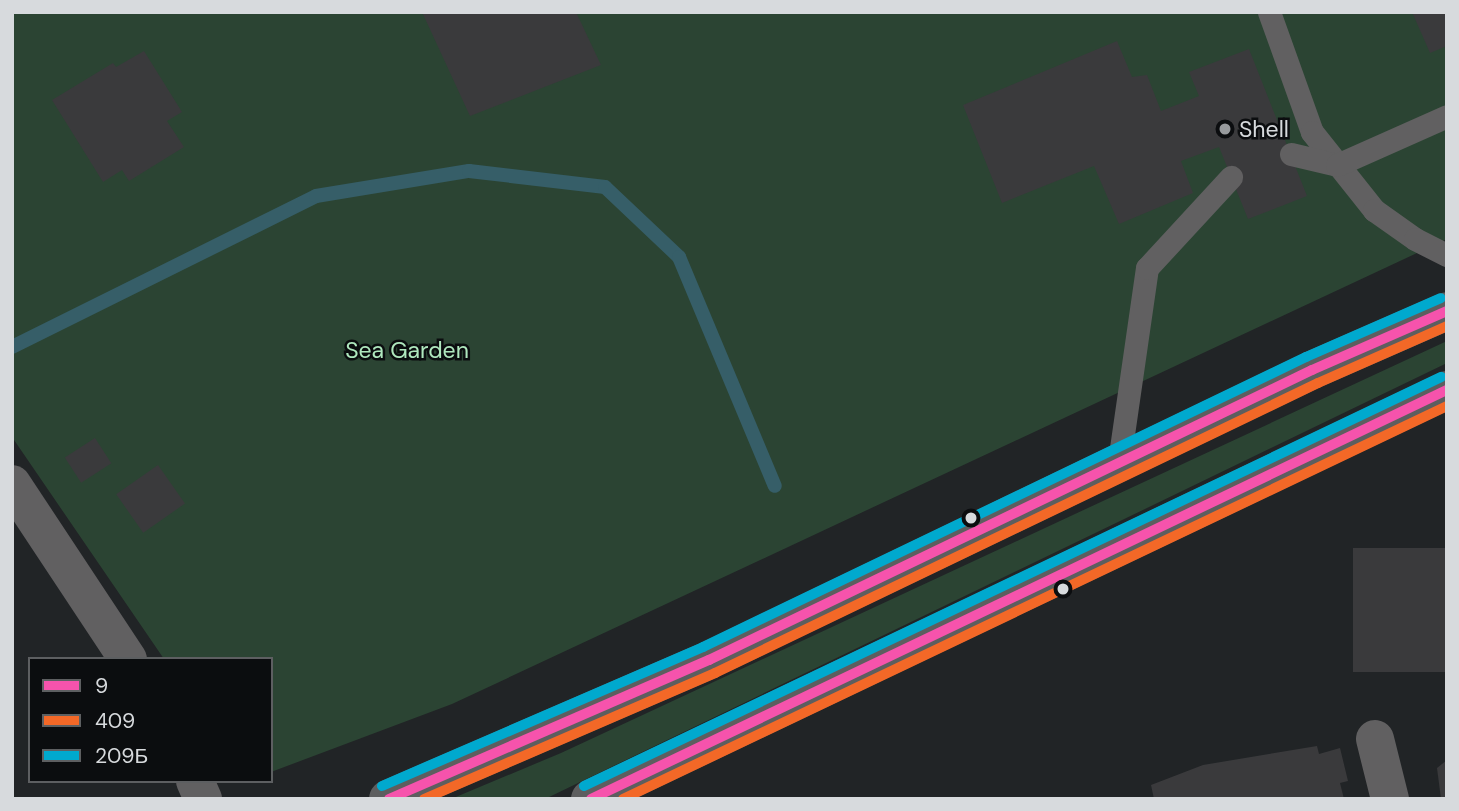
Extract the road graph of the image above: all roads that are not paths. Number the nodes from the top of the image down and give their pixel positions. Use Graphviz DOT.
graph roads {
  1 [pos="1269,12"];
  2 [pos="1447,116"];
  3 [pos="1291,154"];
  4 [pos="1337,165"];
  5 [pos="1231,177"];
  6 [pos="1447,254"];
  7 [pos="1447,311"];
  8 [pos="1447,390"];
  9 [pos="1119,462"];
  10 [pos="12,484"];
  11 [pos="127,657"];
  12 [pos="1375,739"];
  13 [pos="196,783"];
  14 [pos="203,799"];
  15 [pos="388,799"];
  16 [pos="590,799"];
  17 [pos="1390,799"];
  1 -- 4 [label="lane"];
  2 -- 4 [label="lane"];
  3 -- 4 [label="lane"];
  4 -- 6 [label="lane"];
  5 -- 9 [label="lane"];
  7 -- 9 [label="highway"];
  8 -- 16 [label="highway"];
  9 -- 15 [label="highway"];
  10 -- 11 [label="street"];
  12 -- 17 [label="street"];
  13 -- 14 [label="street"];
}
